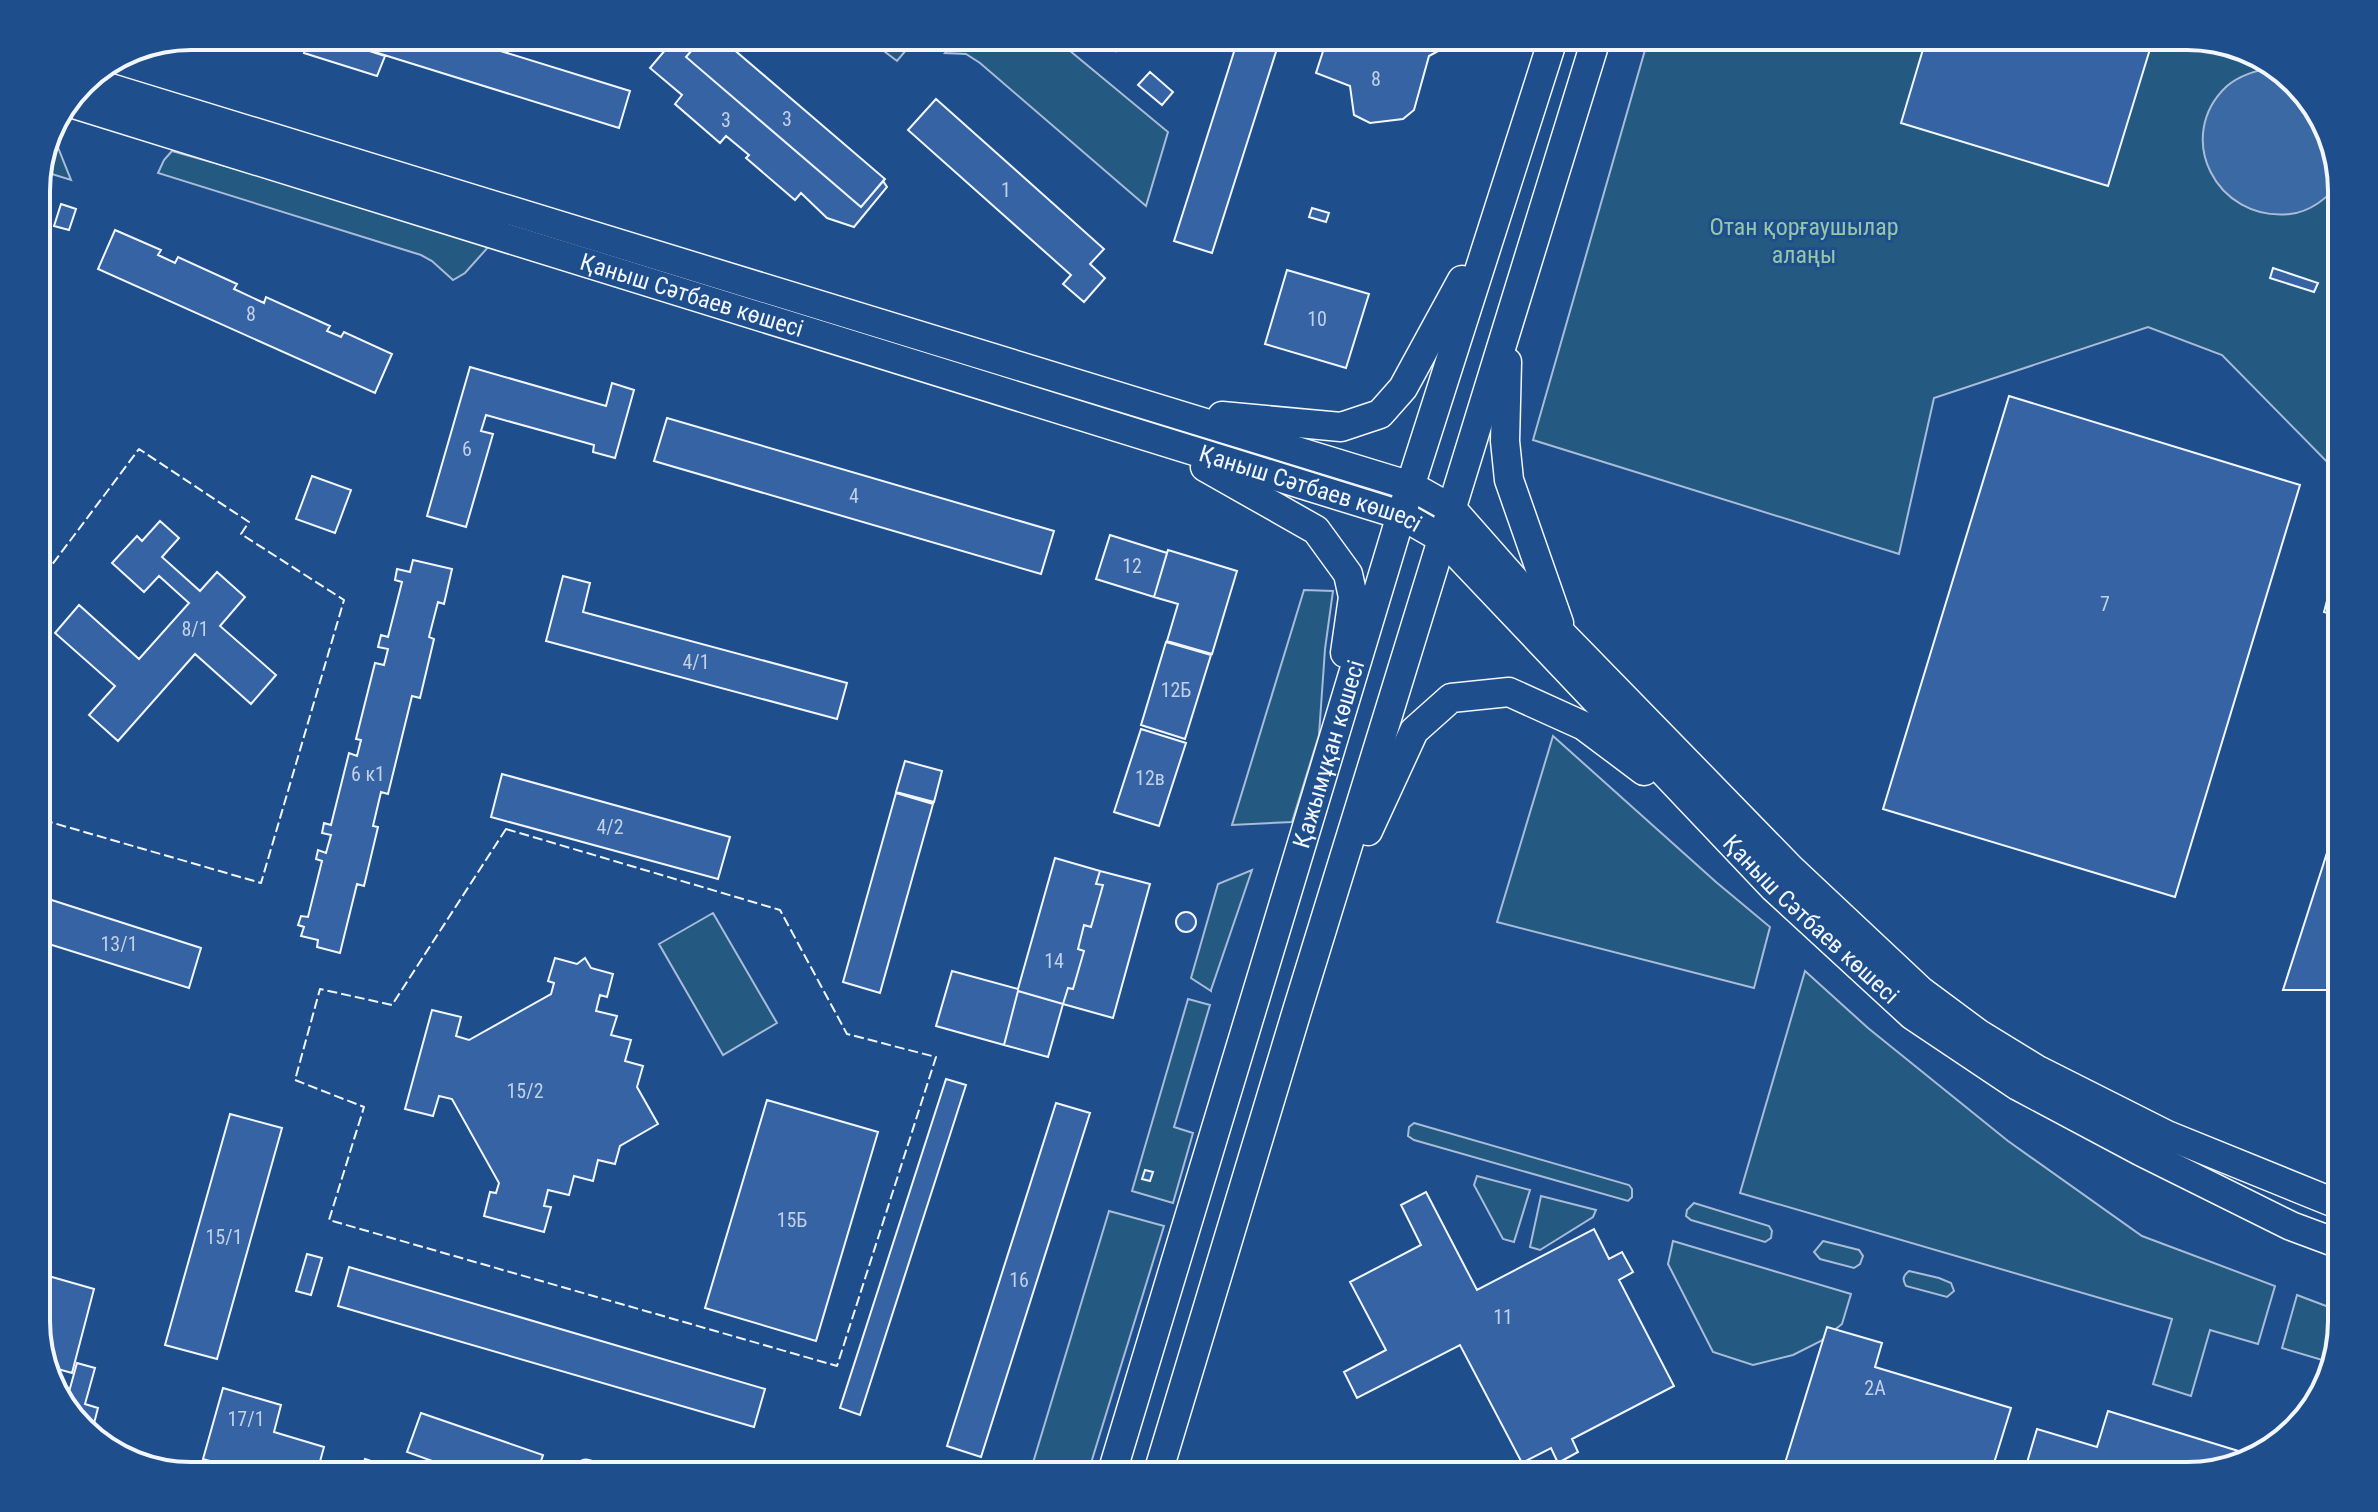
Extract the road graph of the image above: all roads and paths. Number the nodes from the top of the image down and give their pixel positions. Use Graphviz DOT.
graph roads {
  1 [pos="1550,50"];
  2 [pos="1593,50"];
  3 [pos="99,84"];
  4 [pos="79,106"];
  5 [pos="1499,208"];
  6 [pos="1508,325"];
  7 [pos="1162,410"];
  8 [pos="1159,440"];
  9 [pos="1411,486"];
  10 [pos="1452,509"];
  11 [pos="1401,515"];
  12 [pos="1443,539"];
  13 [pos="1563,635"];
  14 [pos="1329,757"];
  15 [pos="1712,822"];
  16 [pos="1321,934"];
  17 [pos="2328,1201"];
  18 [pos="2328,1240"];
  19 [pos="1115,1462"];
  20 [pos="1161,1462"];
  1 -- 5 [label="main road, Қажымұқан көшесі"];
  2 -- 6 [label="main road, Қажымұқан көшесі"];
  3 -- 7 [label="main road, Қаныш Сәтбаев көшесі"];
  4 -- 8 [label="main road, Қаныш Сәтбаев көшесі"];
  5 -- 7 [label="main road"];
  5 -- 9 [label="main road, Қажымұқан көшесі"];
  6 -- 10 [label="main road, Қажымұқан көшесі"];
  6 -- 13 [label="main road"];
  7 -- 9 [label="main road, Қаныш Сәтбаев көшесі"];
  8 -- 11 [label="main road, Қаныш Сәтбаев көшесі"];
  8 -- 14 [label="main road"];
  9 -- 10 [label="main road, Қаныш Сәтбаев көшесі"];
  9 -- 11 [label="main road, Қажымұқан көшесі"];
  10 -- 12 [label="main road, Қажымұқан көшесі"];
  10 -- 13 [label="main road, Қаныш Сәтбаев көшесі"];
  11 -- 12 [label="main road, Қаныш Сәтбаев көшесі"];
  11 -- 14 [label="main road, Қажымұқан көшесі"];
  12 -- 15 [label="main road, Қаныш Сәтбаев көшесі"];
  12 -- 16 [label="main road, Қажымұқан көшесі"];
  13 -- 17 [label="main road, Қаныш Сәтбаев көшесі"];
  14 -- 19 [label="main road, Қажымұқан көшесі"];
  15 -- 16 [label="main road"];
  15 -- 18 [label="main road, Қаныш Сәтбаев көшесі"];
  16 -- 20 [label="main road, Қажымұқан көшесі"];
}
